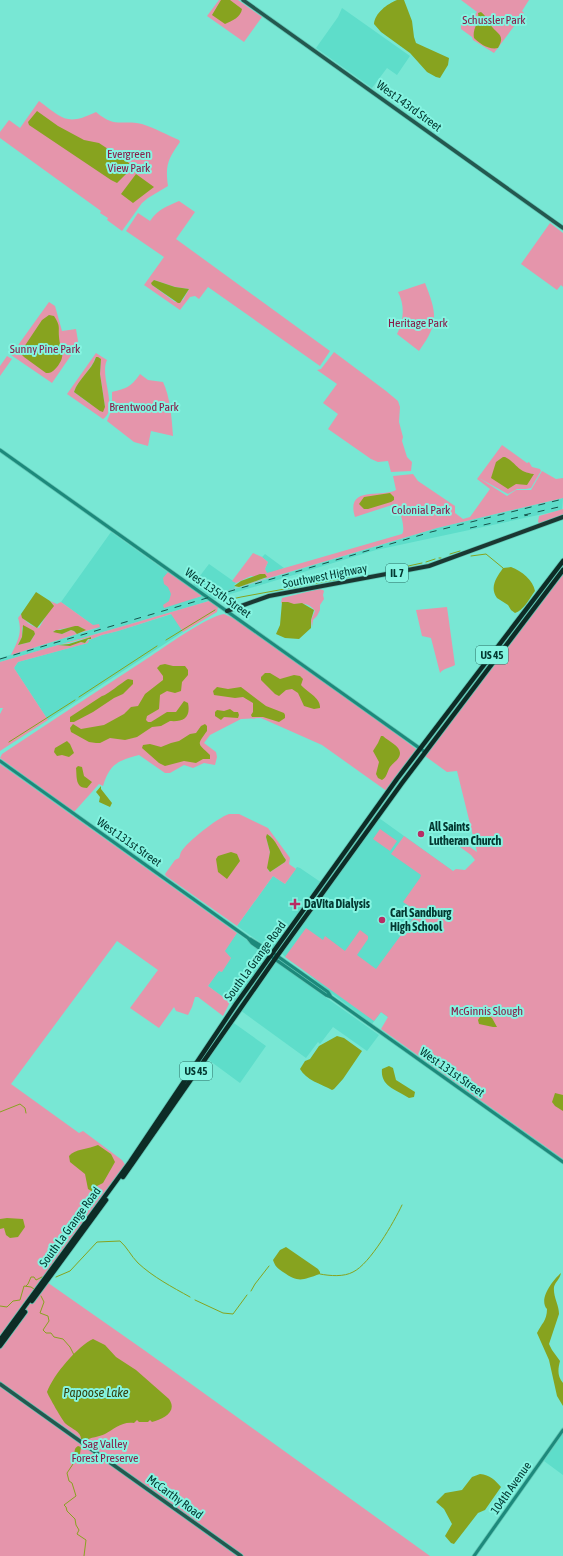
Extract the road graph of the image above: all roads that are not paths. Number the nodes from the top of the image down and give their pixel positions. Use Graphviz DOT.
graph roads {
  1 [pos="243,0"];
  2 [pos="563,228"];
  3 [pos="0,450"];
  4 [pos="563,517"];
  5 [pos="563,561"];
  6 [pos="563,570"];
  7 [pos="227,611"];
  8 [pos="420,749"];
  9 [pos="425,752"];
  10 [pos="0,761"];
  11 [pos="274,956"];
  12 [pos="563,1162"];
  13 [pos="0,1340"];
  14 [pos="0,1346"];
  15 [pos="0,1384"];
  16 [pos="563,1430"];
  17 [pos="241,1556"];
  18 [pos="474,1556"];
  1 -- 2 [label="main road, West 143rd Street"];
  3 -- 7 [label="street, West 135th Street"];
  4 -- 7 [label="main road, Southwest Highway / IL 7"];
  5 -- 8 [label="highway, South La Grange Road / US 45"];
  6 -- 9 [label="highway, South La Grange Road / US 45"];
  7 -- 8 [label="street, West 135th Street"];
  8 -- 9 [label="street, West 135th Street"];
  8 -- 11 [label="highway, South La Grange Road / US 45"];
  9 -- 11 [label="highway, South La Grange Road / US 45"];
  10 -- 11 [label="street, West 131st Street"];
  11 -- 12 [label="street, West 131st Street"];
  11 -- 13 [label="highway, South La Grange Road / US 45"];
  11 -- 14 [label="highway, South La Grange Road / US 45"];
  15 -- 17 [label="main road, McCarthy Road"];
  16 -- 18 [label="street, 104th Avenue"];
}
